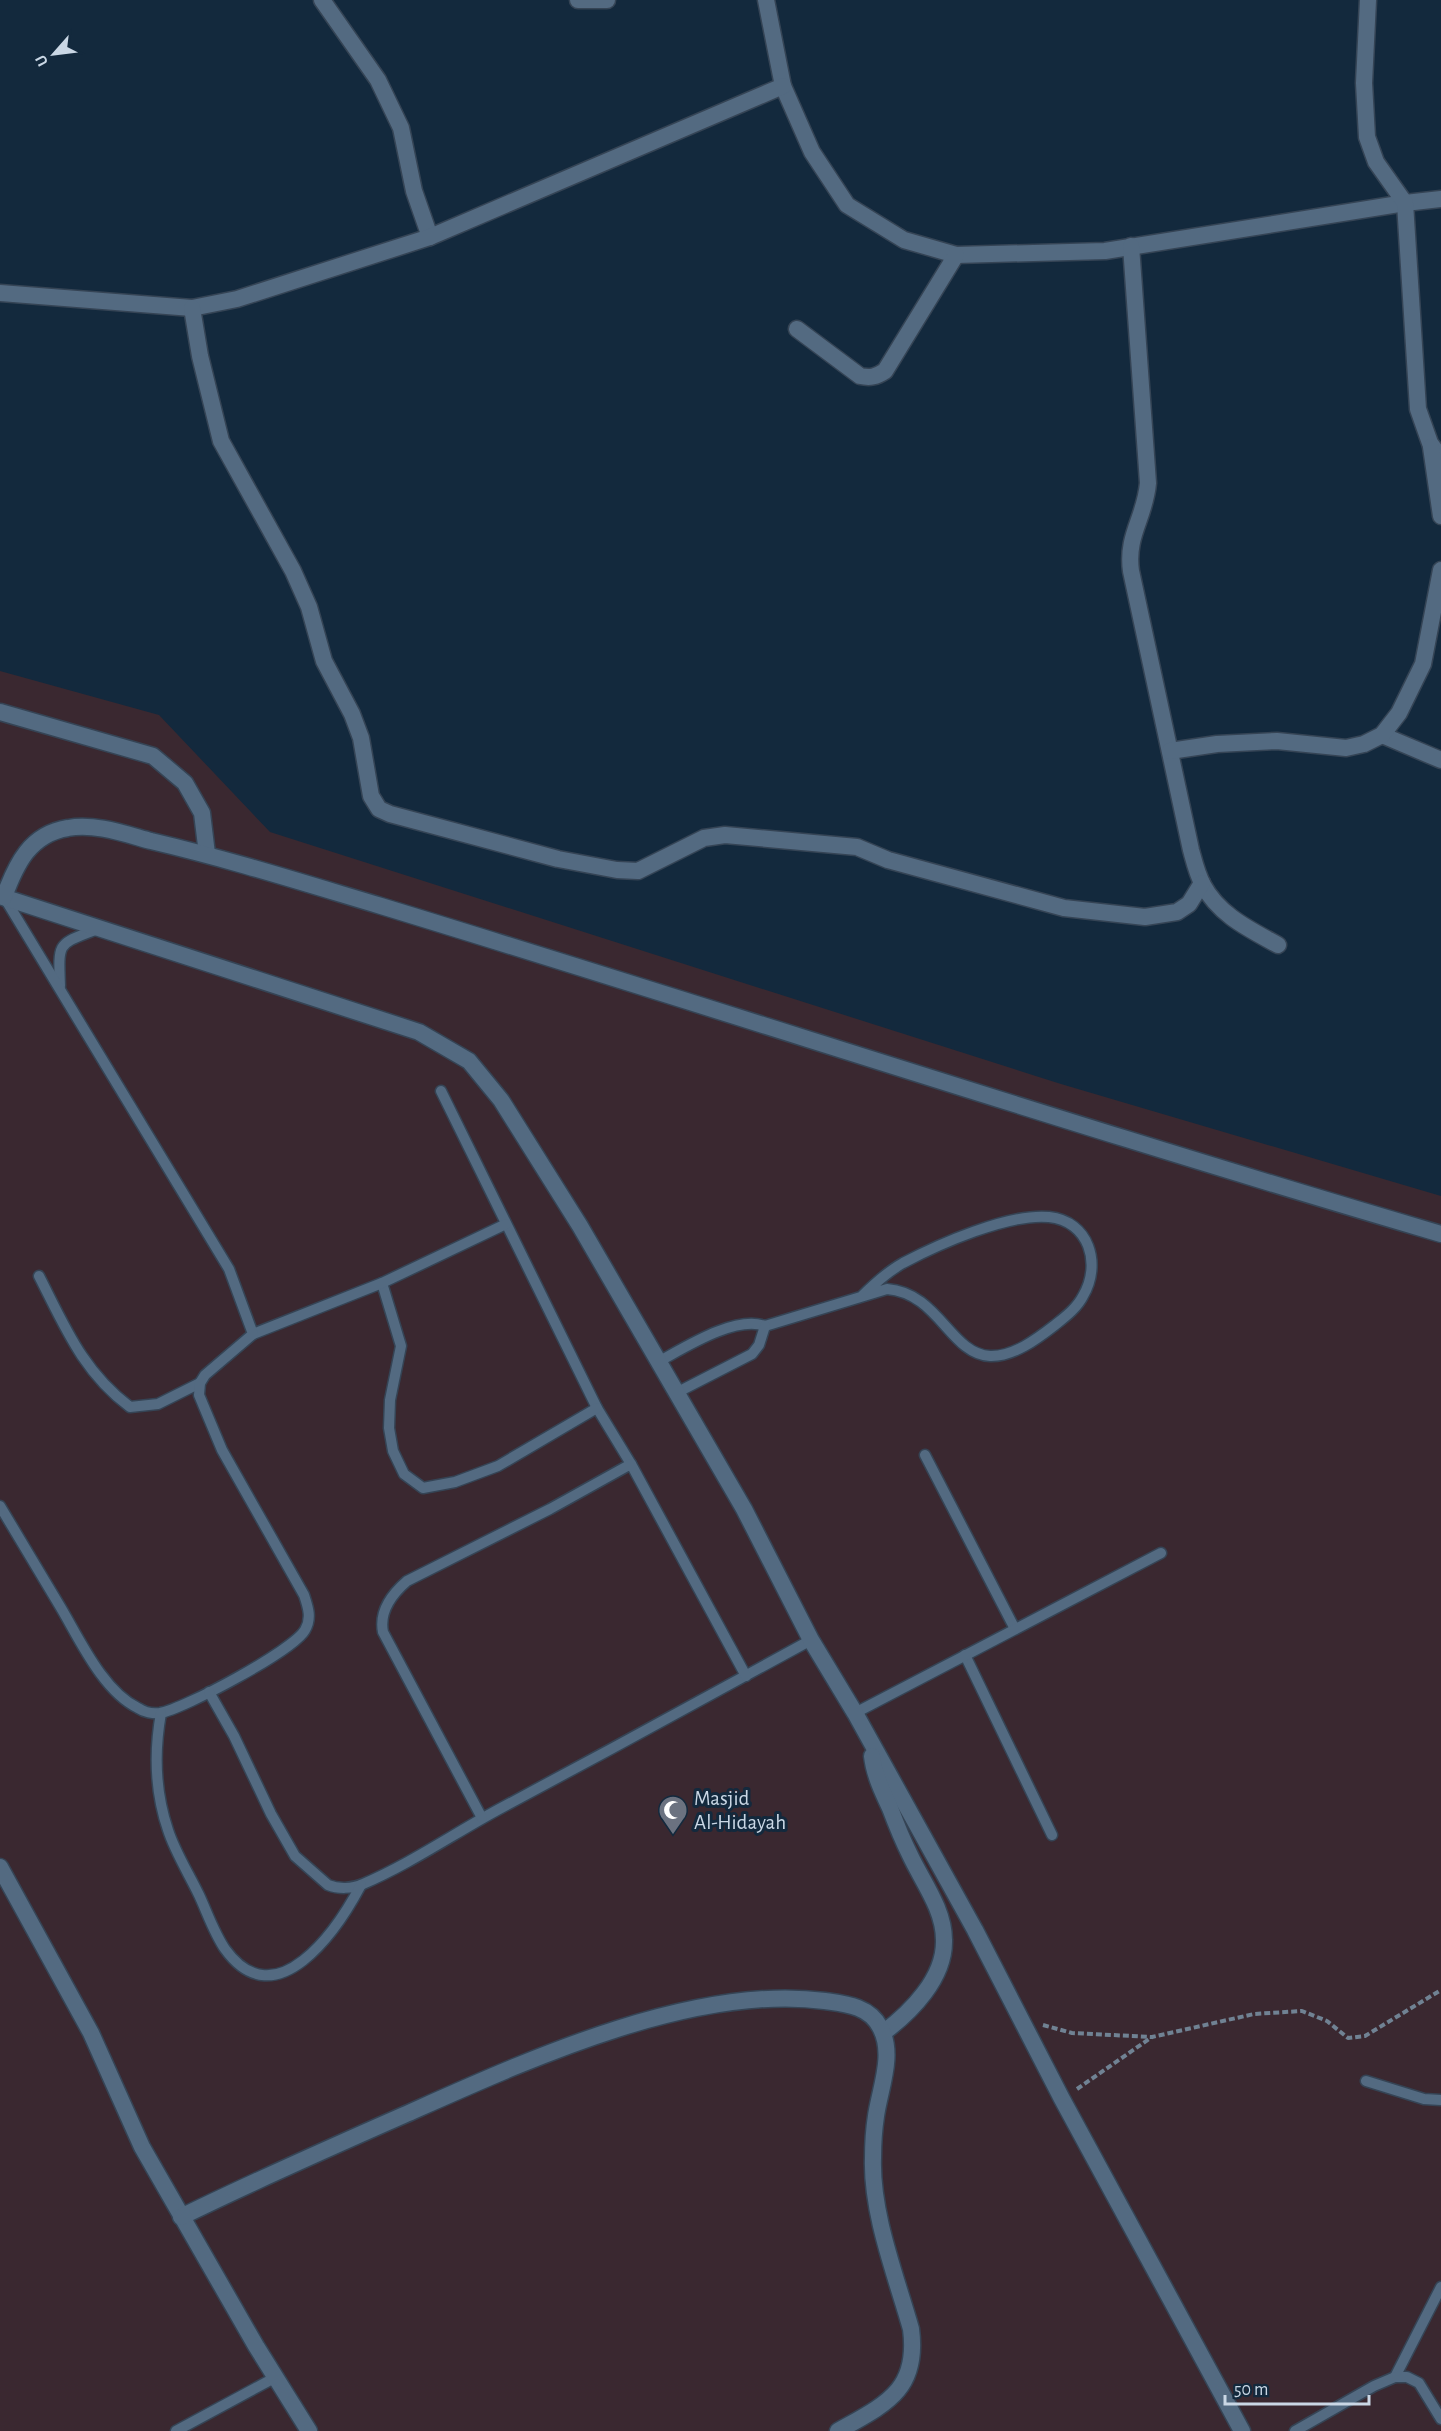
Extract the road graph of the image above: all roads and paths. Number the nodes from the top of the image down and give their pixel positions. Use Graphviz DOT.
graph roads {
  1 [pos="322,0"];
  2 [pos="578,0"];
  3 [pos="607,0"];
  4 [pos="766,0"];
  5 [pos="1368,0"];
  6 [pos="783,86"];
  7 [pos="1441,199"];
  8 [pos="1405,203"];
  9 [pos="430,237"];
  10 [pos="1131,246"];
  11 [pos="956,255"];
  12 [pos="0,293"];
  13 [pos="192,308"];
  14 [pos="797,329"];
  15 [pos="1430,443"];
  16 [pos="1441,458"];
  17 [pos="1441,516"];
  18 [pos="1441,570"];
  19 [pos="0,712"];
  20 [pos="1382,735"];
  21 [pos="1170,751"];
  22 [pos="1441,759"];
  23 [pos="207,854"];
  24 [pos="1202,883"];
  25 [pos="2,896"];
  26 [pos="102,927"];
  27 [pos="1278,945"];
  28 [pos="60,986"];
  29 [pos="441,1091"];
  30 [pos="506,1224"];
  31 [pos="1441,1234"];
  32 [pos="39,1276"];
  33 [pos="382,1283"];
  34 [pos="861,1297"];
  35 [pos="765,1326"];
  36 [pos="253,1334"];
  37 [pos="658,1362"];
  38 [pos="200,1383"];
  39 [pos="676,1393"];
  40 [pos="597,1408"];
  41 [pos="926,1455"];
  42 [pos="631,1464"];
  43 [pos="0,1506"];
  44 [pos="1161,1553"];
  45 [pos="1015,1629"];
  46 [pos="811,1640"];
  47 [pos="965,1655"];
  48 [pos="746,1676"];
  49 [pos="209,1692"];
  50 [pos="161,1713"];
  51 [pos="855,1713"];
  52 [pos="873,1746"];
  53 [pos="482,1818"];
  54 [pos="1052,1835"];
  55 [pos="0,1867"];
  56 [pos="361,1885"];
  57 [pos="1441,1990"];
  58 [pos="1022,2020"];
  59 [pos="883,2033"];
  60 [pos="1152,2037"];
  61 [pos="1366,2081"];
  62 [pos="1062,2099"];
  63 [pos="1441,2100"];
  64 [pos="181,2217"];
  65 [pos="1441,2287"];
  66 [pos="276,2377"];
  67 [pos="1395,2377"];
  68 [pos="1441,2419"];
  69 [pos="176,2431"];
  70 [pos="309,2431"];
  71 [pos="838,2431"];
  72 [pos="1242,2431"];
  73 [pos="1295,2431"];
  1 -- 9 [label="street"];
  2 -- 3 [label="street"];
  4 -- 6 [label="street"];
  5 -- 8 [label="street"];
  6 -- 9 [label="street"];
  6 -- 11 [label="street"];
  7 -- 8 [label="street"];
  8 -- 10 [label="street"];
  8 -- 15 [label="street"];
  9 -- 13 [label="street"];
  10 -- 11 [label="street"];
  10 -- 21 [label="street"];
  11 -- 14 [label="street"];
  12 -- 13 [label="street"];
  13 -- 24 [label="street"];
  15 -- 16 [label="street"];
  15 -- 17 [label="street"];
  18 -- 20 [label="street"];
  19 -- 23 [label="street"];
  20 -- 21 [label="street"];
  20 -- 22 [label="street"];
  21 -- 24 [label="street"];
  23 -- 25 [label="street"];
  23 -- 31 [label="street"];
  24 -- 27 [label="street"];
  25 -- 26 [label="street"];
  25 -- 28 [label="lane"];
  26 -- 28 [label="lane"];
  26 -- 37 [label="street"];
  28 -- 36 [label="lane"];
  29 -- 30 [label="lane"];
  30 -- 33 [label="lane"];
  30 -- 40 [label="lane"];
  32 -- 38 [label="lane"];
  33 -- 36 [label="lane"];
  33 -- 40 [label="lane"];
  34 -- 34 [label="lane"];
  34 -- 35 [label="lane"];
  35 -- 37 [label="lane"];
  35 -- 39 [label="lane"];
  36 -- 38 [label="lane"];
  37 -- 39 [label="street"];
  38 -- 49 [label="lane"];
  39 -- 46 [label="street"];
  40 -- 42 [label="lane"];
  41 -- 45 [label="lane"];
  42 -- 48 [label="lane"];
  42 -- 53 [label="lane"];
  43 -- 50 [label="lane"];
  44 -- 45 [label="lane"];
  45 -- 47 [label="lane"];
  46 -- 48 [label="lane"];
  46 -- 51 [label="street"];
  47 -- 51 [label="lane"];
  47 -- 54 [label="lane"];
  48 -- 53 [label="lane"];
  49 -- 50 [label="lane"];
  49 -- 56 [label="lane"];
  50 -- 56 [label="lane"];
  51 -- 52 [label="street"];
  52 -- 58 [label="street"];
  52 -- 59 [label="street"];
  53 -- 56 [label="lane"];
  55 -- 64 [label="street"];
  57 -- 60 [label="path"];
  58 -- 60 [label="path"];
  58 -- 62 [label="street"];
  59 -- 64 [label="street"];
  59 -- 71 [label="street"];
  60 -- 62 [label="path"];
  61 -- 63 [label="lane"];
  62 -- 72 [label="street"];
  64 -- 66 [label="street"];
  65 -- 67 [label="lane"];
  66 -- 69 [label="lane"];
  66 -- 70 [label="street"];
  67 -- 68 [label="lane"];
  67 -- 73 [label="lane"];
}
